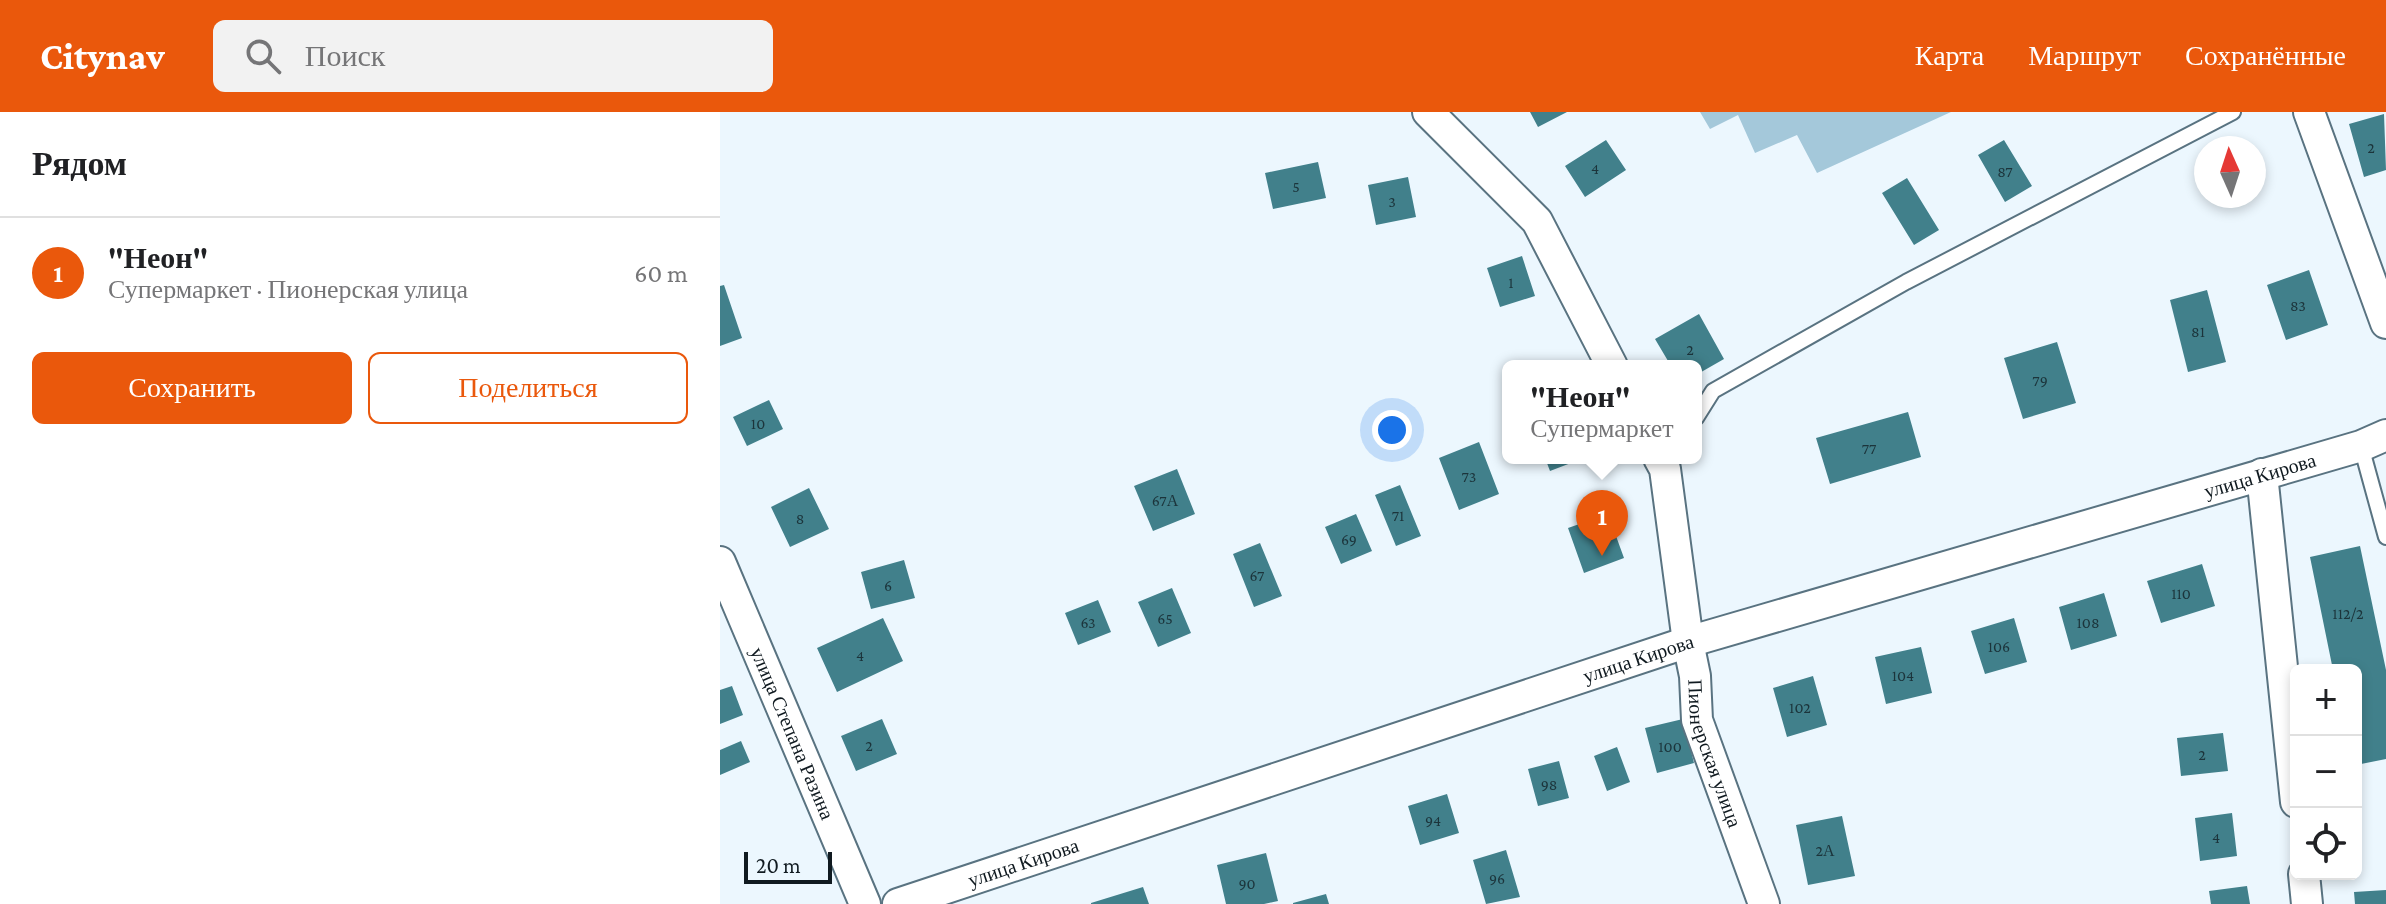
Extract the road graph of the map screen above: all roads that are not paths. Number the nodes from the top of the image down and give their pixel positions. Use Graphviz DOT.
graph roads {
  1 [pos="1428,112"];
  2 [pos="2233,112"];
  3 [pos="2309,112"];
  4 [pos="2386,323"];
  5 [pos="1609,360"];
  6 [pos="1702,408"];
  7 [pos="2373,441"];
  8 [pos="1665,464"];
  9 [pos="2262,474"];
  10 [pos="2386,537"];
  11 [pos="720,562"];
  12 [pos="1688,642"];
  13 [pos="2290,744"];
  14 [pos="2305,880"];
  15 [pos="865,904"];
  16 [pos="898,904"];
  17 [pos="1764,904"];
  18 [pos="2307,904"];
  1 -- 5 [label="street"];
  2 -- 6 [label="lane"];
  3 -- 4 [label="street"];
  7 -- 9 [label="street, улица Кирова"];
  7 -- 10 [label="lane"];
  8 -- 12 [label="street, Пионерская улица"];
  9 -- 12 [label="street, улица Кирова"];
  9 -- 13 [label="street"];
  11 -- 15 [label="street, улица Степана Разина"];
  12 -- 16 [label="street, улица Кирова"];
  12 -- 17 [label="street, Пионерская улица"];
  14 -- 18 [label="street"];
}
